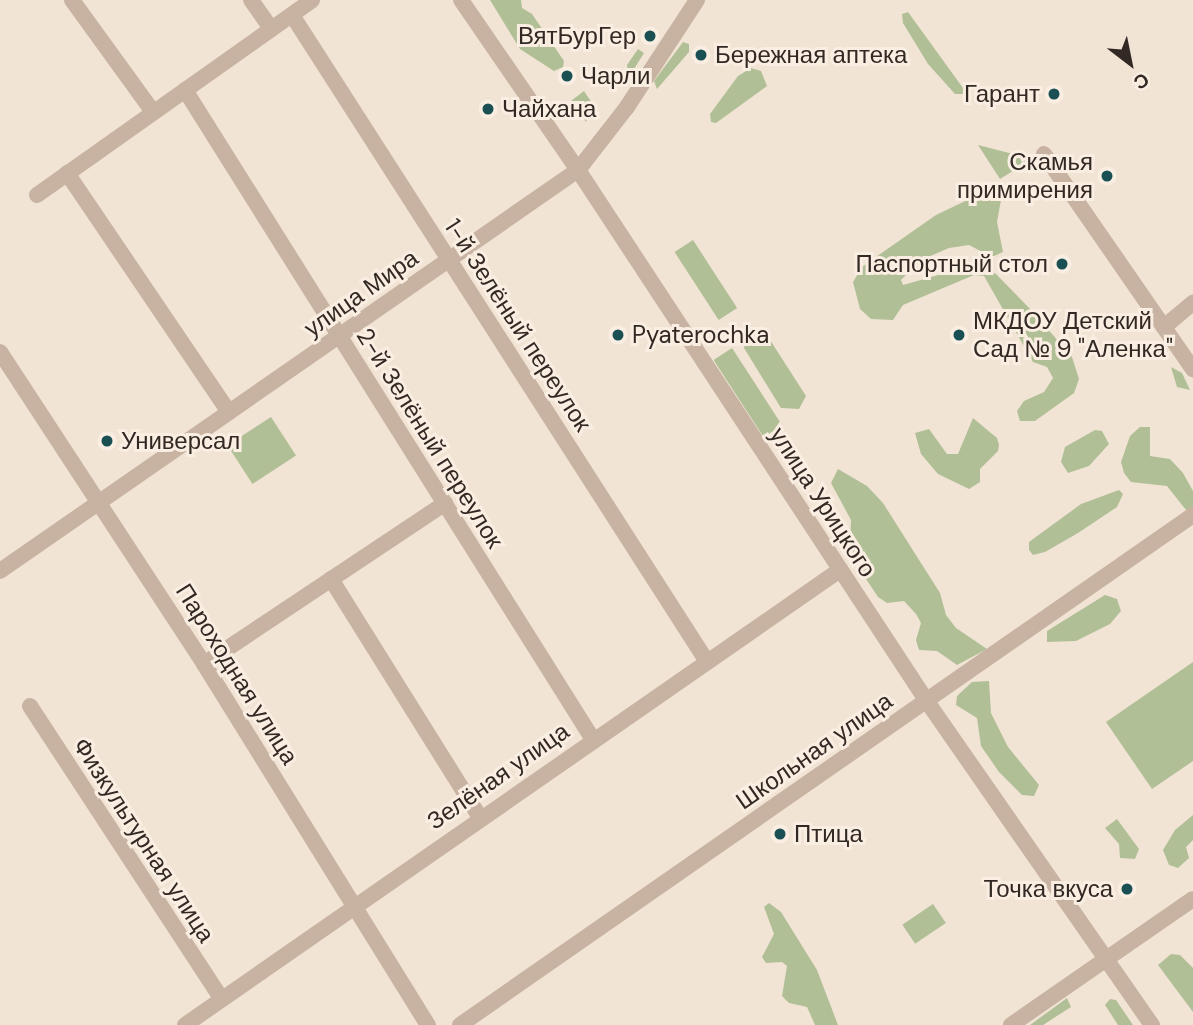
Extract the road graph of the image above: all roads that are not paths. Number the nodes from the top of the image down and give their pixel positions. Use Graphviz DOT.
graph roads {
  1 [pos="72,0"];
  2 [pos="251,0"];
  3 [pos="313,0"];
  4 [pos="461,0"];
  5 [pos="697,0"];
  6 [pos="292,15"];
  7 [pos="271,29"];
  8 [pos="185,90"];
  9 [pos="153,112"];
  10 [pos="1044,154"];
  11 [pos="578,170"];
  12 [pos="67,173"];
  13 [pos="37,195"];
  14 [pos="449,259"];
  15 [pos="1193,303"];
  16 [pos="1164,327"];
  17 [pos="339,335"];
  18 [pos="0,352"];
  19 [pos="1193,369"];
  20 [pos="229,412"];
  21 [pos="99,502"];
  22 [pos="445,503"];
  23 [pos="1193,514"];
  24 [pos="840,570"];
  25 [pos="0,571"];
  26 [pos="331,579"];
  27 [pos="706,660"];
  28 [pos="204,664"];
  29 [pos="926,700"];
  30 [pos="30,706"];
  31 [pos="592,738"];
  32 [pos="480,817"];
  33 [pos="1193,899"];
  34 [pos="355,903"];
  35 [pos="1107,958"];
  36 [pos="221,998"];
  37 [pos="185,1025"];
  38 [pos="428,1025"];
  39 [pos="460,1025"];
  40 [pos="1011,1025"];
  41 [pos="1153,1025"];
  1 -- 9 [label="street"];
  2 -- 7 [label="street"];
  3 -- 6 [label="street"];
  4 -- 11 [label="street, улица Урицкого"];
  5 -- 11 [label="street, улица Мира"];
  6 -- 7 [label="street"];
  6 -- 14 [label="street, 1-й Зелёный переулок"];
  7 -- 8 [label="street"];
  8 -- 9 [label="street"];
  8 -- 17 [label="street, 2-й Зелёный переулок"];
  9 -- 12 [label="street"];
  10 -- 16 [label="street"];
  11 -- 14 [label="street, улица Мира"];
  11 -- 24 [label="street, улица Урицкого"];
  12 -- 13 [label="street"];
  12 -- 20 [label="street"];
  14 -- 17 [label="street, улица Мира"];
  14 -- 27 [label="street, 1-й Зелёный переулок"];
  15 -- 16 [label="street"];
  16 -- 19 [label="street"];
  17 -- 20 [label="street, улица Мира"];
  17 -- 22 [label="street, 2-й Зелёный переулок"];
  18 -- 21 [label="street, Пароходная улица"];
  20 -- 21 [label="street, улица Мира"];
  21 -- 25 [label="street, улица Мира"];
  21 -- 28 [label="street, Пароходная улица"];
  22 -- 26 [label="street"];
  22 -- 31 [label="street, 2-й Зелёный переулок"];
  23 -- 29 [label="street, Школьная улица"];
  24 -- 27 [label="street, Зелёная улица"];
  24 -- 29 [label="street, улица Урицкого"];
  26 -- 28 [label="street"];
  26 -- 32 [label="street"];
  27 -- 31 [label="street, Зелёная улица"];
  28 -- 34 [label="street, Пароходная улица"];
  29 -- 35 [label="street, улица Урицкого"];
  29 -- 39 [label="street, Школьная улица"];
  30 -- 36 [label="street, Физкультурная улица"];
  31 -- 32 [label="street, Зелёная улица"];
  32 -- 34 [label="street, Зелёная улица"];
  33 -- 35 [label="street"];
  34 -- 36 [label="street, Зелёная улица"];
  34 -- 38 [label="street, Пароходная улица"];
  35 -- 40 [label="street"];
  35 -- 41 [label="street, улица Урицкого"];
  36 -- 37 [label="street, Зелёная улица"];
}
